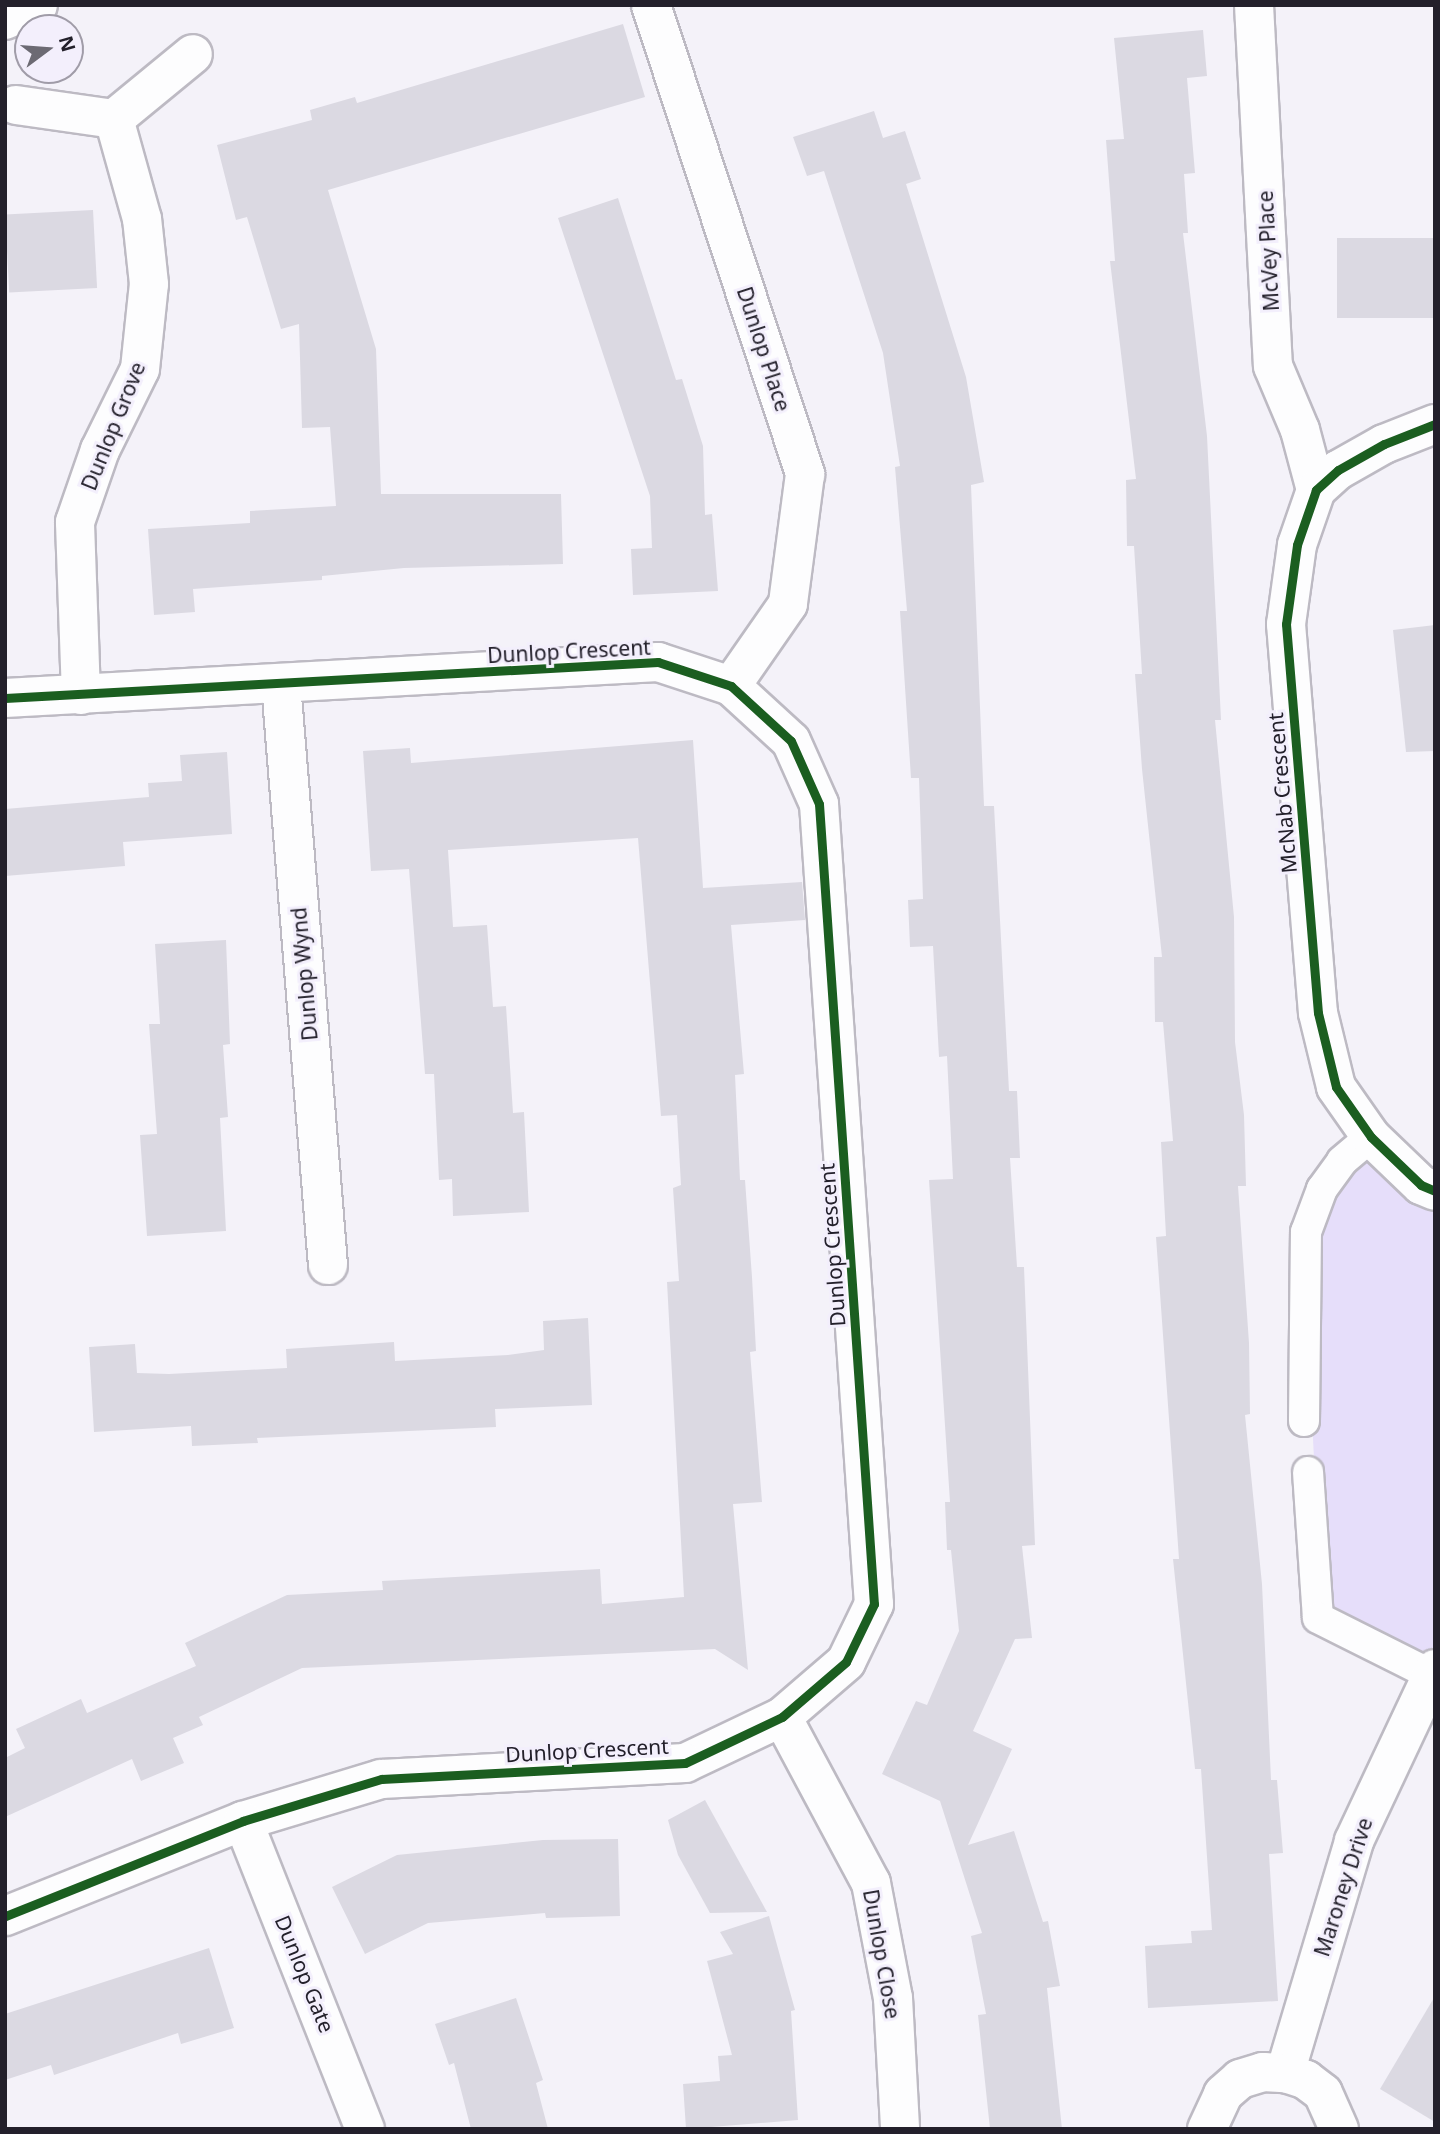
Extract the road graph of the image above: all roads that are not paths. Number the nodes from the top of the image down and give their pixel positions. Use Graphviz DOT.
graph roads {
  1 [pos="38,5"];
  2 [pos="651,5"];
  3 [pos="1254,5"];
  4 [pos="5,20"];
  5 [pos="193,54"];
  6 [pos="16,104"];
  7 [pos="114,119"];
  8 [pos="1435,424"];
  9 [pos="1316,490"];
  10 [pos="281,684"];
  11 [pos="731,686"];
  12 [pos="81,695"];
  13 [pos="5,698"];
  14 [pos="1371,1137"];
  15 [pos="1435,1191"];
  16 [pos="328,1265"];
  17 [pos="1304,1421"];
  18 [pos="1308,1472"];
  19 [pos="1434,1672"];
  20 [pos="782,1717"];
  21 [pos="243,1821"];
  22 [pos="5,1916"];
  23 [pos="1285,2073"];
  24 [pos="365,2129"];
  25 [pos="900,2129"];
  26 [pos="1207,2129"];
  27 [pos="1339,2129"];
  1 -- 4 [label="street"];
  2 -- 11 [label="street, Dunlop Place"];
  3 -- 9 [label="street, McVey Place"];
  5 -- 7 [label="street"];
  6 -- 7 [label="street"];
  7 -- 12 [label="street, Dunlop Grove"];
  8 -- 9 [label="street"];
  9 -- 14 [label="street, McNab Crescent"];
  10 -- 11 [label="street, Dunlop Crescent"];
  10 -- 12 [label="street, Dunlop Crescent"];
  10 -- 16 [label="street, Dunlop Wynd"];
  11 -- 20 [label="street, Dunlop Crescent"];
  12 -- 13 [label="street, Dunlop Crescent"];
  14 -- 15 [label="street, McNab Crescent"];
  14 -- 17 [label="lane"];
  18 -- 19 [label="lane"];
  19 -- 23 [label="street, Maroney Drive"];
  20 -- 21 [label="street, Dunlop Crescent"];
  20 -- 25 [label="street, Dunlop Close"];
  21 -- 22 [label="street, Dunlop Crescent"];
  21 -- 24 [label="street, Dunlop Gate"];
  23 -- 26 [label="street"];
  23 -- 27 [label="street"];
}
